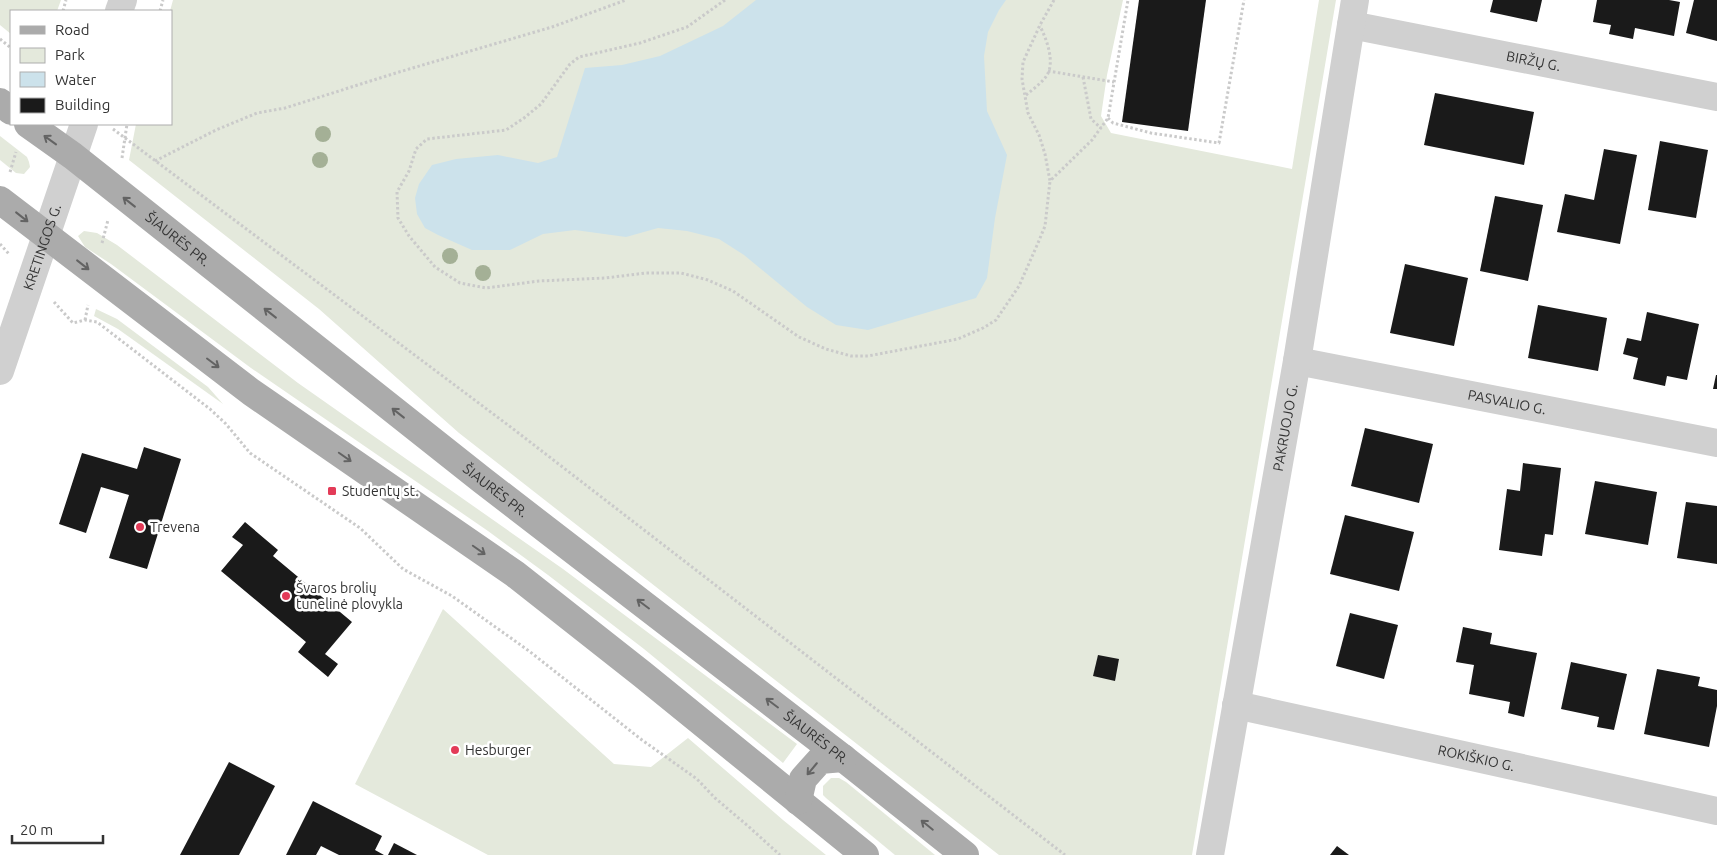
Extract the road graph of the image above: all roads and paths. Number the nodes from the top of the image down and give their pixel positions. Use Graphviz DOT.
graph roads {
  1 [pos="626,0"];
  2 [pos="725,0"];
  3 [pos="1054,0"];
  4 [pos="1128,0"];
  5 [pos="1244,0"];
  6 [pos="1353,12"];
  7 [pos="1040,25"];
  8 [pos="0,39"];
  9 [pos="10,47"];
  10 [pos="1048,71"];
  11 [pos="1083,77"];
  12 [pos="1114,82"];
  13 [pos="1026,95"];
  14 [pos="1717,97"];
  15 [pos="0,102"];
  16 [pos="10,110"];
  17 [pos="1108,118"];
  18 [pos="29,125"];
  19 [pos="84,125"];
  20 [pos="108,125"];
  21 [pos="127,125"];
  22 [pos="1101,128"];
  23 [pos="125,138"];
  24 [pos="17,149"];
  25 [pos="73,156"];
  26 [pos="155,161"];
  27 [pos="1050,181"];
  28 [pos="116,191"];
  29 [pos="0,200"];
  30 [pos="45,235"];
  31 [pos="0,244"];
  32 [pos="94,274"];
  33 [pos="31,277"];
  34 [pos="85,320"];
  35 [pos="1297,361"];
  36 [pos="0,371"];
  37 [pos="1717,443"];
  38 [pos="1236,706"];
  39 [pos="843,758"];
  40 [pos="798,801"];
  41 [pos="1717,810"];
  42 [pos="780,855"];
  43 [pos="865,855"];
  44 [pos="965,855"];
  45 [pos="1065,855"];
  46 [pos="1210,855"];
  1 -- 26 [label="path"];
  2 -- 27 [label="path"];
  3 -- 7 [label="path"];
  4 -- 12 [label="path"];
  5 -- 17 [label="path"];
  6 -- 14 [label="street, BIRŽŲ G."];
  6 -- 35 [label="street, PAKRUOJO G."];
  7 -- 10 [label="path"];
  7 -- 13 [label="path"];
  8 -- 9 [label="path"];
  10 -- 11 [label="path"];
  10 -- 13 [label="path"];
  11 -- 12 [label="path"];
  11 -- 22 [label="path"];
  12 -- 17 [label="path"];
  13 -- 27 [label="path"];
  15 -- 16 [label="main road"];
  17 -- 22 [label="path"];
  25 -- 18 [label="main road, ŠIAURĖS PR., one-way"];
  19 -- 25 [label="street, KRETINGOS G."];
  20 -- 23 [label="path"];
  21 -- 23 [label="path"];
  22 -- 27 [label="path"];
  23 -- 26 [label="path"];
  23 -- 28 [label="path"];
  24 -- 29 [label="path"];
  25 -- 28 [label="main road, ŠIAURĖS PR."];
  25 -- 30 [label="street, KRETINGOS G."];
  26 -- 45 [label="path"];
  28 -- 32 [label="path"];
  39 -- 28 [label="main road, ŠIAURĖS PR., one-way"];
  29 -- 30 [label="main road, one-way"];
  30 -- 32 [label="main road, one-way"];
  30 -- 33 [label="street, KRETINGOS G."];
  31 -- 33 [label="path"];
  32 -- 34 [label="path"];
  32 -- 40 [label="main road, one-way"];
  33 -- 34 [label="path"];
  33 -- 36 [label="street, KRETINGOS G."];
  34 -- 42 [label="path"];
  35 -- 37 [label="street, PASVALIO G."];
  35 -- 38 [label="street, PAKRUOJO G."];
  38 -- 41 [label="street, ROKIŠKIO G."];
  38 -- 46 [label="street, PAKRUOJO G."];
  39 -- 40 [label="main road, one-way"];
  44 -- 39 [label="main road, ŠIAURĖS PR., one-way"];
  40 -- 43 [label="main road"];
}
